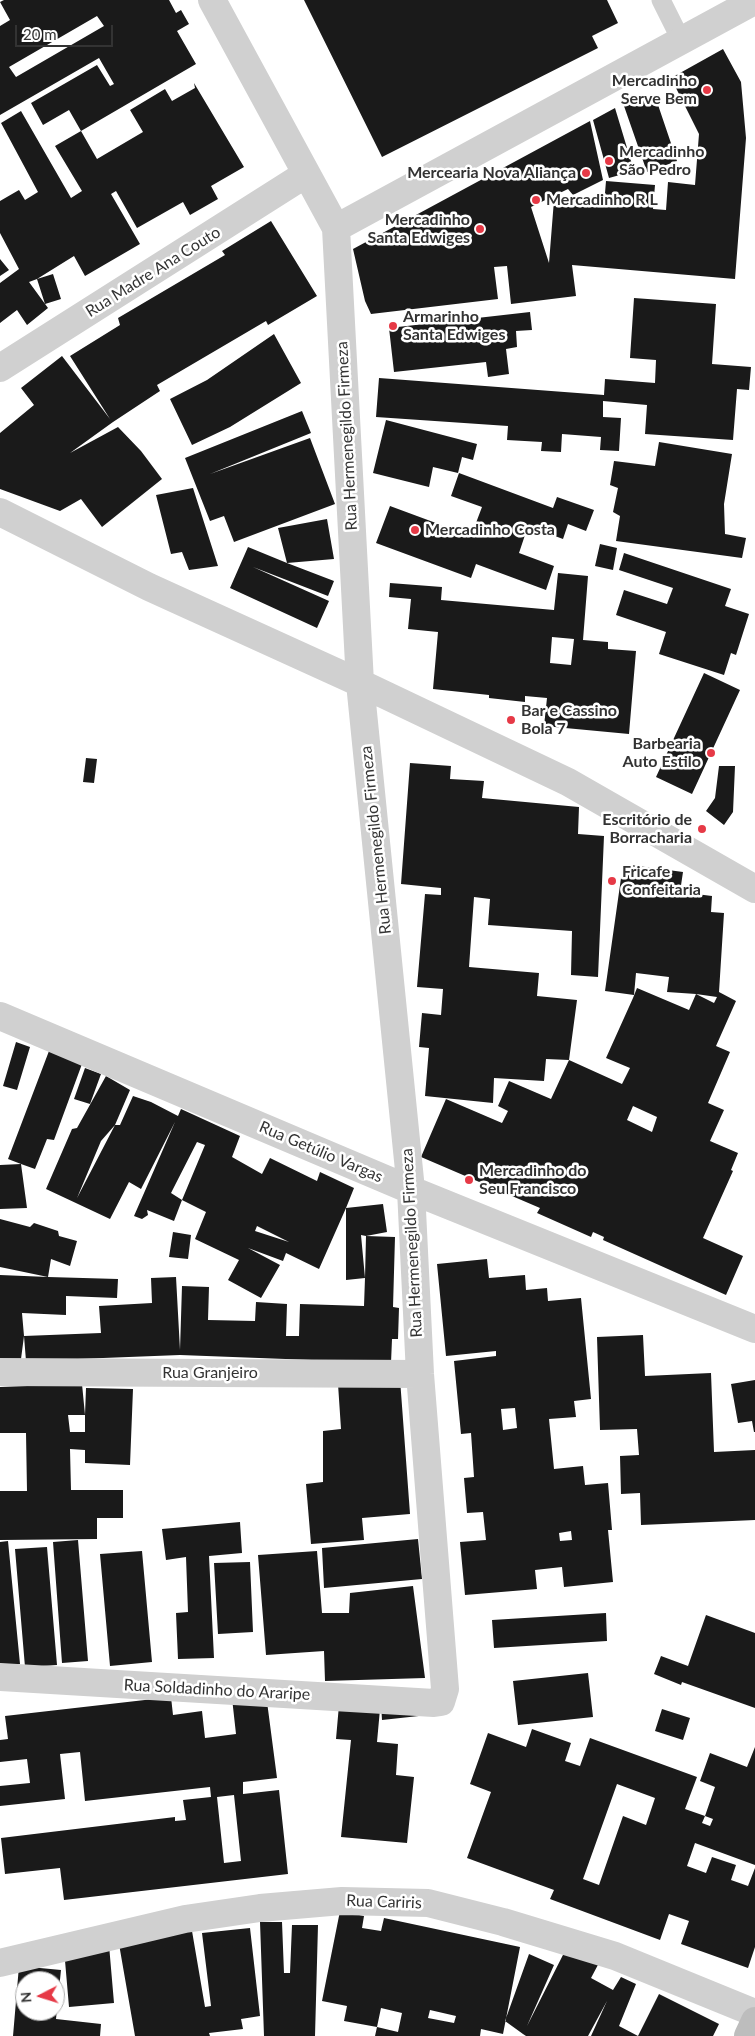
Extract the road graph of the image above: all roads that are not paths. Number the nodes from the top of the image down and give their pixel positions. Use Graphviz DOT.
graph roads {
  1 [pos="212,0"];
  2 [pos="661,0"];
  3 [pos="754,2"];
  4 [pos="681,40"];
  5 [pos="306,174"];
  6 [pos="336,228"];
  7 [pos="0,368"];
  8 [pos="0,512"];
  9 [pos="360,683"];
  10 [pos="755,889"];
  11 [pos="0,1016"];
  12 [pos="411,1190"];
  13 [pos="755,1330"];
  14 [pos="0,1372"];
  15 [pos="420,1374"];
  16 [pos="0,1677"];
  17 [pos="434,1703"];
  18 [pos="0,1963"];
  19 [pos="755,2013"];
  20 [pos="755,2021"];
  21 [pos="748,2036"];
  1 -- 5 [label="street, Rua Hermenegildo Firmeza"];
  2 -- 4 [label="lane"];
  3 -- 4 [label="street"];
  4 -- 6 [label="street"];
  5 -- 6 [label="street, Rua Hermenegildo Firmeza"];
  5 -- 7 [label="street, Rua Madre Ana Couto"];
  6 -- 9 [label="street, Rua Hermenegildo Firmeza"];
  8 -- 9 [label="street"];
  9 -- 10 [label="street"];
  9 -- 12 [label="street, Rua Hermenegildo Firmeza"];
  11 -- 12 [label="street, Rua Getúlio Vargas"];
  12 -- 13 [label="street, Rua Getúlio Vargas"];
  12 -- 15 [label="street, Rua Hermenegildo Firmeza"];
  14 -- 15 [label="street, Rua Granjeiro"];
  15 -- 17 [label="street, Rua Hermenegildo Firmeza"];
  16 -- 17 [label="street, Rua Soldadinho do Araripe"];
  18 -- 19 [label="street, Rua Cariris"];
  20 -- 21 [label="main road"];
}
